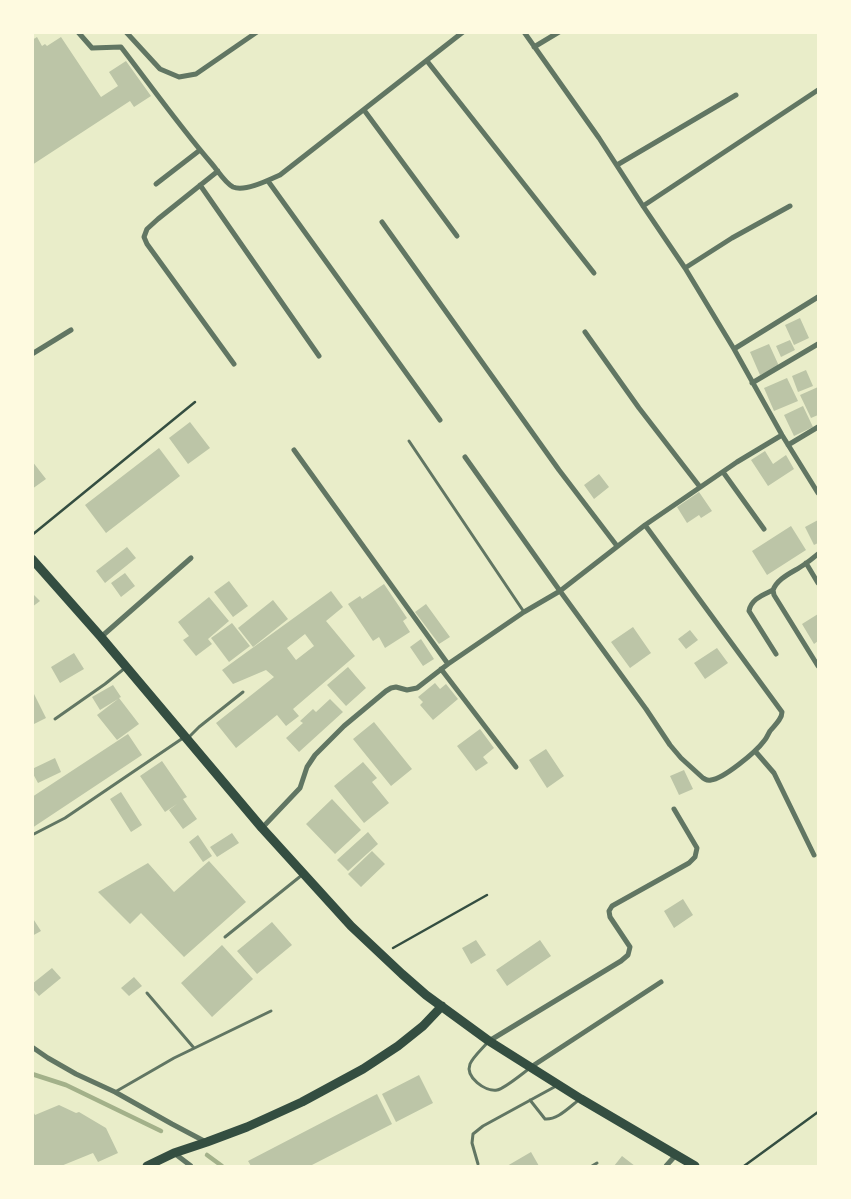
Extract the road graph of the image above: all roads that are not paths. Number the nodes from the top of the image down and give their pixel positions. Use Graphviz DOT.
graph roads {
  1 [pos="78,32"];
  2 [pos="126,32"];
  3 [pos="257,32"];
  4 [pos="463,32"];
  5 [pos="524,32"];
  6 [pos="559,32"];
  7 [pos="534,47"];
  8 [pos="427,61"];
  9 [pos="818,90"];
  10 [pos="736,95"];
  11 [pos="364,110"];
  12 [pos="200,150"];
  13 [pos="617,166"];
  14 [pos="218,171"];
  15 [pos="268,181"];
  16 [pos="156,184"];
  17 [pos="200,185"];
  18 [pos="643,206"];
  19 [pos="790,206"];
  20 [pos="382,222"];
  21 [pos="457,236"];
  22 [pos="685,268"];
  23 [pos="594,273"];
  24 [pos="818,297"];
  25 [pos="71,330"];
  26 [pos="585,332"];
  27 [pos="818,344"];
  28 [pos="734,349"];
  29 [pos="32,354"];
  30 [pos="319,356"];
  31 [pos="234,364"];
  32 [pos="752,383"];
  33 [pos="440,420"];
  34 [pos="818,427"];
  35 [pos="782,435"];
  36 [pos="409,441"];
  37 [pos="788,444"];
  38 [pos="294,450"];
  39 [pos="465,457"];
  40 [pos="723,472"];
  41 [pos="700,487"];
  42 [pos="818,493"];
  43 [pos="645,525"];
  44 [pos="764,529"];
  45 [pos="617,546"];
  46 [pos="818,554"];
  47 [pos="191,558"];
  48 [pos="32,559"];
  49 [pos="806,563"];
  50 [pos="818,583"];
  51 [pos="773,590"];
  52 [pos="560,591"];
  53 [pos="524,612"];
  54 [pos="101,637"];
  55 [pos="776,654"];
  56 [pos="448,664"];
  57 [pos="818,666"];
  58 [pos="126,667"];
  59 [pos="441,669"];
  60 [pos="243,692"];
  61 [pos="54,719"];
  62 [pos="186,738"];
  63 [pos="755,751"];
  64 [pos="516,767"];
  65 [pos="674,809"];
  66 [pos="262,828"];
  67 [pos="32,835"];
  68 [pos="814,856"];
  69 [pos="303,874"];
  70 [pos="224,938"];
  71 [pos="661,982"];
  72 [pos="147,993"];
  73 [pos="442,1006"];
  74 [pos="272,1012"];
  75 [pos="489,1041"];
  76 [pos="32,1047"];
  77 [pos="194,1048"];
  78 [pos="530,1068"];
  79 [pos="558,1085"];
  80 [pos="115,1092"];
  81 [pos="581,1099"];
  82 [pos="530,1100"];
  83 [pos="206,1142"];
  84 [pos="174,1153"];
  85 [pos="675,1156"];
  86 [pos="597,1162"];
  87 [pos="478,1164"];
  88 [pos="147,1166"];
  89 [pos="191,1166"];
  90 [pos="592,1166"];
  91 [pos="666,1166"];
  92 [pos="695,1166"];
  1 -- 12 [label="street"];
  2 -- 3 [label="street"];
  4 -- 8 [label="street"];
  5 -- 7 [label="street"];
  6 -- 7 [label="street"];
  7 -- 13 [label="street"];
  8 -- 11 [label="street"];
  8 -- 23 [label="street"];
  9 -- 18 [label="street"];
  10 -- 13 [label="street"];
  11 -- 15 [label="street"];
  11 -- 21 [label="street"];
  12 -- 14 [label="street"];
  12 -- 16 [label="street"];
  13 -- 18 [label="street"];
  14 -- 15 [label="street"];
  14 -- 17 [label="street"];
  15 -- 33 [label="street"];
  17 -- 30 [label="street"];
  17 -- 31 [label="street"];
  18 -- 22 [label="street"];
  19 -- 22 [label="street"];
  20 -- 45 [label="street"];
  22 -- 28 [label="street"];
  24 -- 28 [label="street"];
  25 -- 29 [label="street"];
  26 -- 41 [label="street"];
  27 -- 32 [label="street"];
  28 -- 32 [label="street"];
  32 -- 35 [label="street"];
  34 -- 37 [label="street"];
  35 -- 37 [label="street"];
  35 -- 40 [label="street"];
  36 -- 53 [label="lane"];
  37 -- 42 [label="street"];
  38 -- 56 [label="street"];
  39 -- 52 [label="street"];
  40 -- 41 [label="street"];
  40 -- 44 [label="street"];
  41 -- 43 [label="street"];
  43 -- 45 [label="street"];
  43 -- 63 [label="street"];
  45 -- 52 [label="street"];
  46 -- 49 [label="street"];
  47 -- 54 [label="street"];
  48 -- 54 [label="main road"];
  49 -- 50 [label="street"];
  49 -- 51 [label="street"];
  51 -- 55 [label="street"];
  51 -- 57 [label="street"];
  52 -- 53 [label="street"];
  52 -- 63 [label="street"];
  53 -- 56 [label="street"];
  54 -- 58 [label="main road"];
  56 -- 59 [label="street"];
  58 -- 61 [label="lane"];
  58 -- 62 [label="main road"];
  59 -- 64 [label="street"];
  59 -- 66 [label="street"];
  60 -- 62 [label="lane"];
  62 -- 66 [label="main road"];
  62 -- 67 [label="lane"];
  63 -- 68 [label="street"];
  65 -- 75 [label="street"];
  66 -- 69 [label="main road"];
  69 -- 70 [label="lane"];
  69 -- 73 [label="main road"];
  71 -- 78 [label="street"];
  72 -- 77 [label="lane"];
  73 -- 75 [label="main road"];
  73 -- 83 [label="main road"];
  74 -- 77 [label="lane"];
  75 -- 78 [label="main road"];
  75 -- 78 [label="lane"];
  76 -- 80 [label="street"];
  77 -- 80 [label="lane"];
  78 -- 79 [label="main road"];
  79 -- 81 [label="main road"];
  79 -- 82 [label="lane"];
  80 -- 83 [label="street"];
  81 -- 82 [label="lane"];
  81 -- 85 [label="main road"];
  82 -- 87 [label="lane"];
  83 -- 84 [label="main road"];
  84 -- 88 [label="main road"];
  84 -- 89 [label="street"];
  85 -- 91 [label="street"];
  85 -- 92 [label="main road"];
  86 -- 90 [label="lane"];
}
